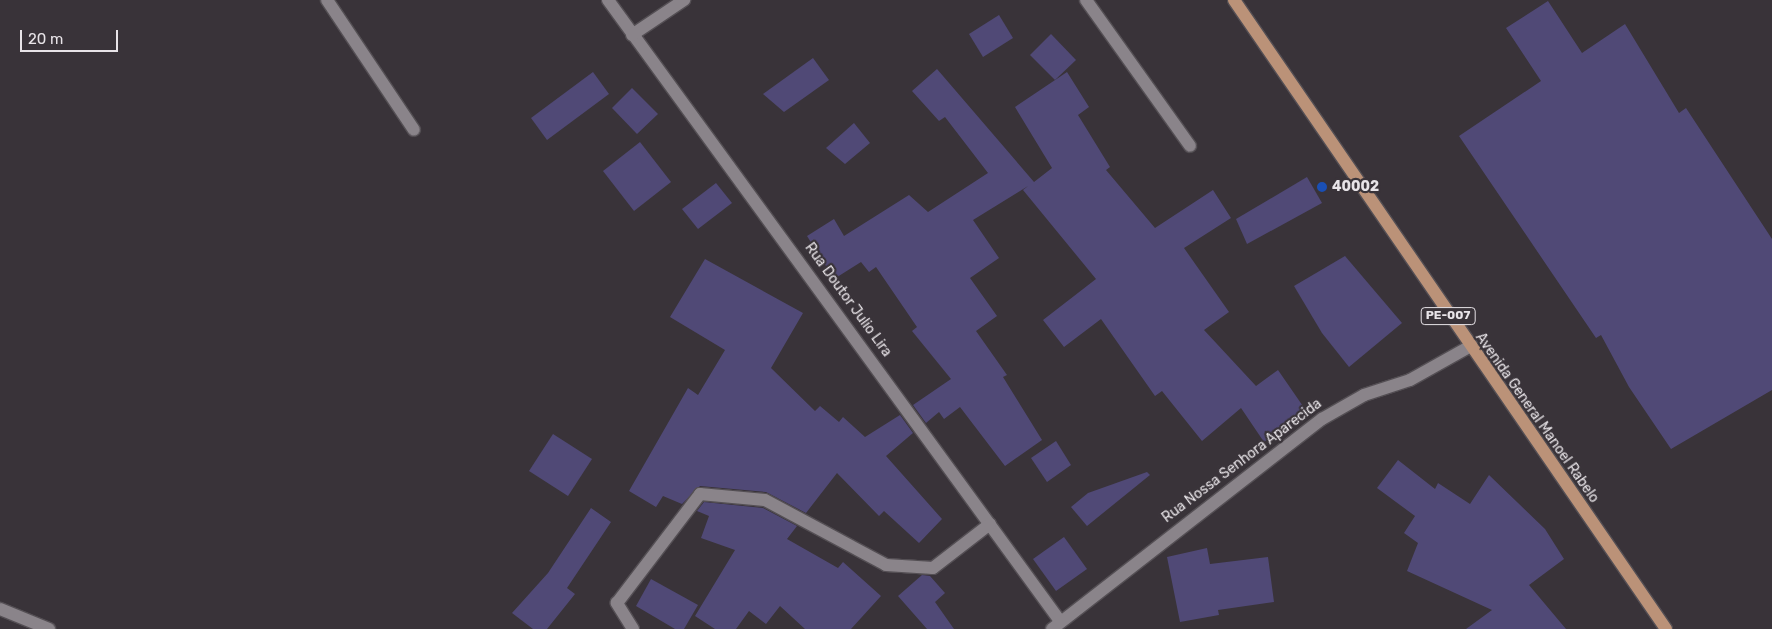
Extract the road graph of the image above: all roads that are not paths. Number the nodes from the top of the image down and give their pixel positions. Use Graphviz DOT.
graph roads {
  1 [pos="327,0"];
  2 [pos="608,0"];
  3 [pos="684,0"];
  4 [pos="1086,0"];
  5 [pos="1234,0"];
  6 [pos="632,35"];
  7 [pos="414,130"];
  8 [pos="1190,146"];
  9 [pos="1468,347"];
  10 [pos="990,524"];
  11 [pos="0,609"];
  12 [pos="1056,625"];
  13 [pos="49,629"];
  14 [pos="633,629"];
  15 [pos="1666,629"];
  1 -- 7 [label="street"];
  2 -- 6 [label="street, Rua Doutor Julio Lira"];
  3 -- 6 [label="street"];
  4 -- 8 [label="street"];
  5 -- 9 [label="main road, Avenida General Manoel Rabelo / PE-007"];
  6 -- 10 [label="street, Rua Doutor Julio Lira"];
  9 -- 12 [label="street, Rua Nossa Senhora Aparecida"];
  9 -- 15 [label="main road, Avenida General Manoel Rabelo / PE-007"];
  10 -- 12 [label="street, Rua Doutor Julio Lira"];
  10 -- 14 [label="street"];
  11 -- 13 [label="street"];
}
